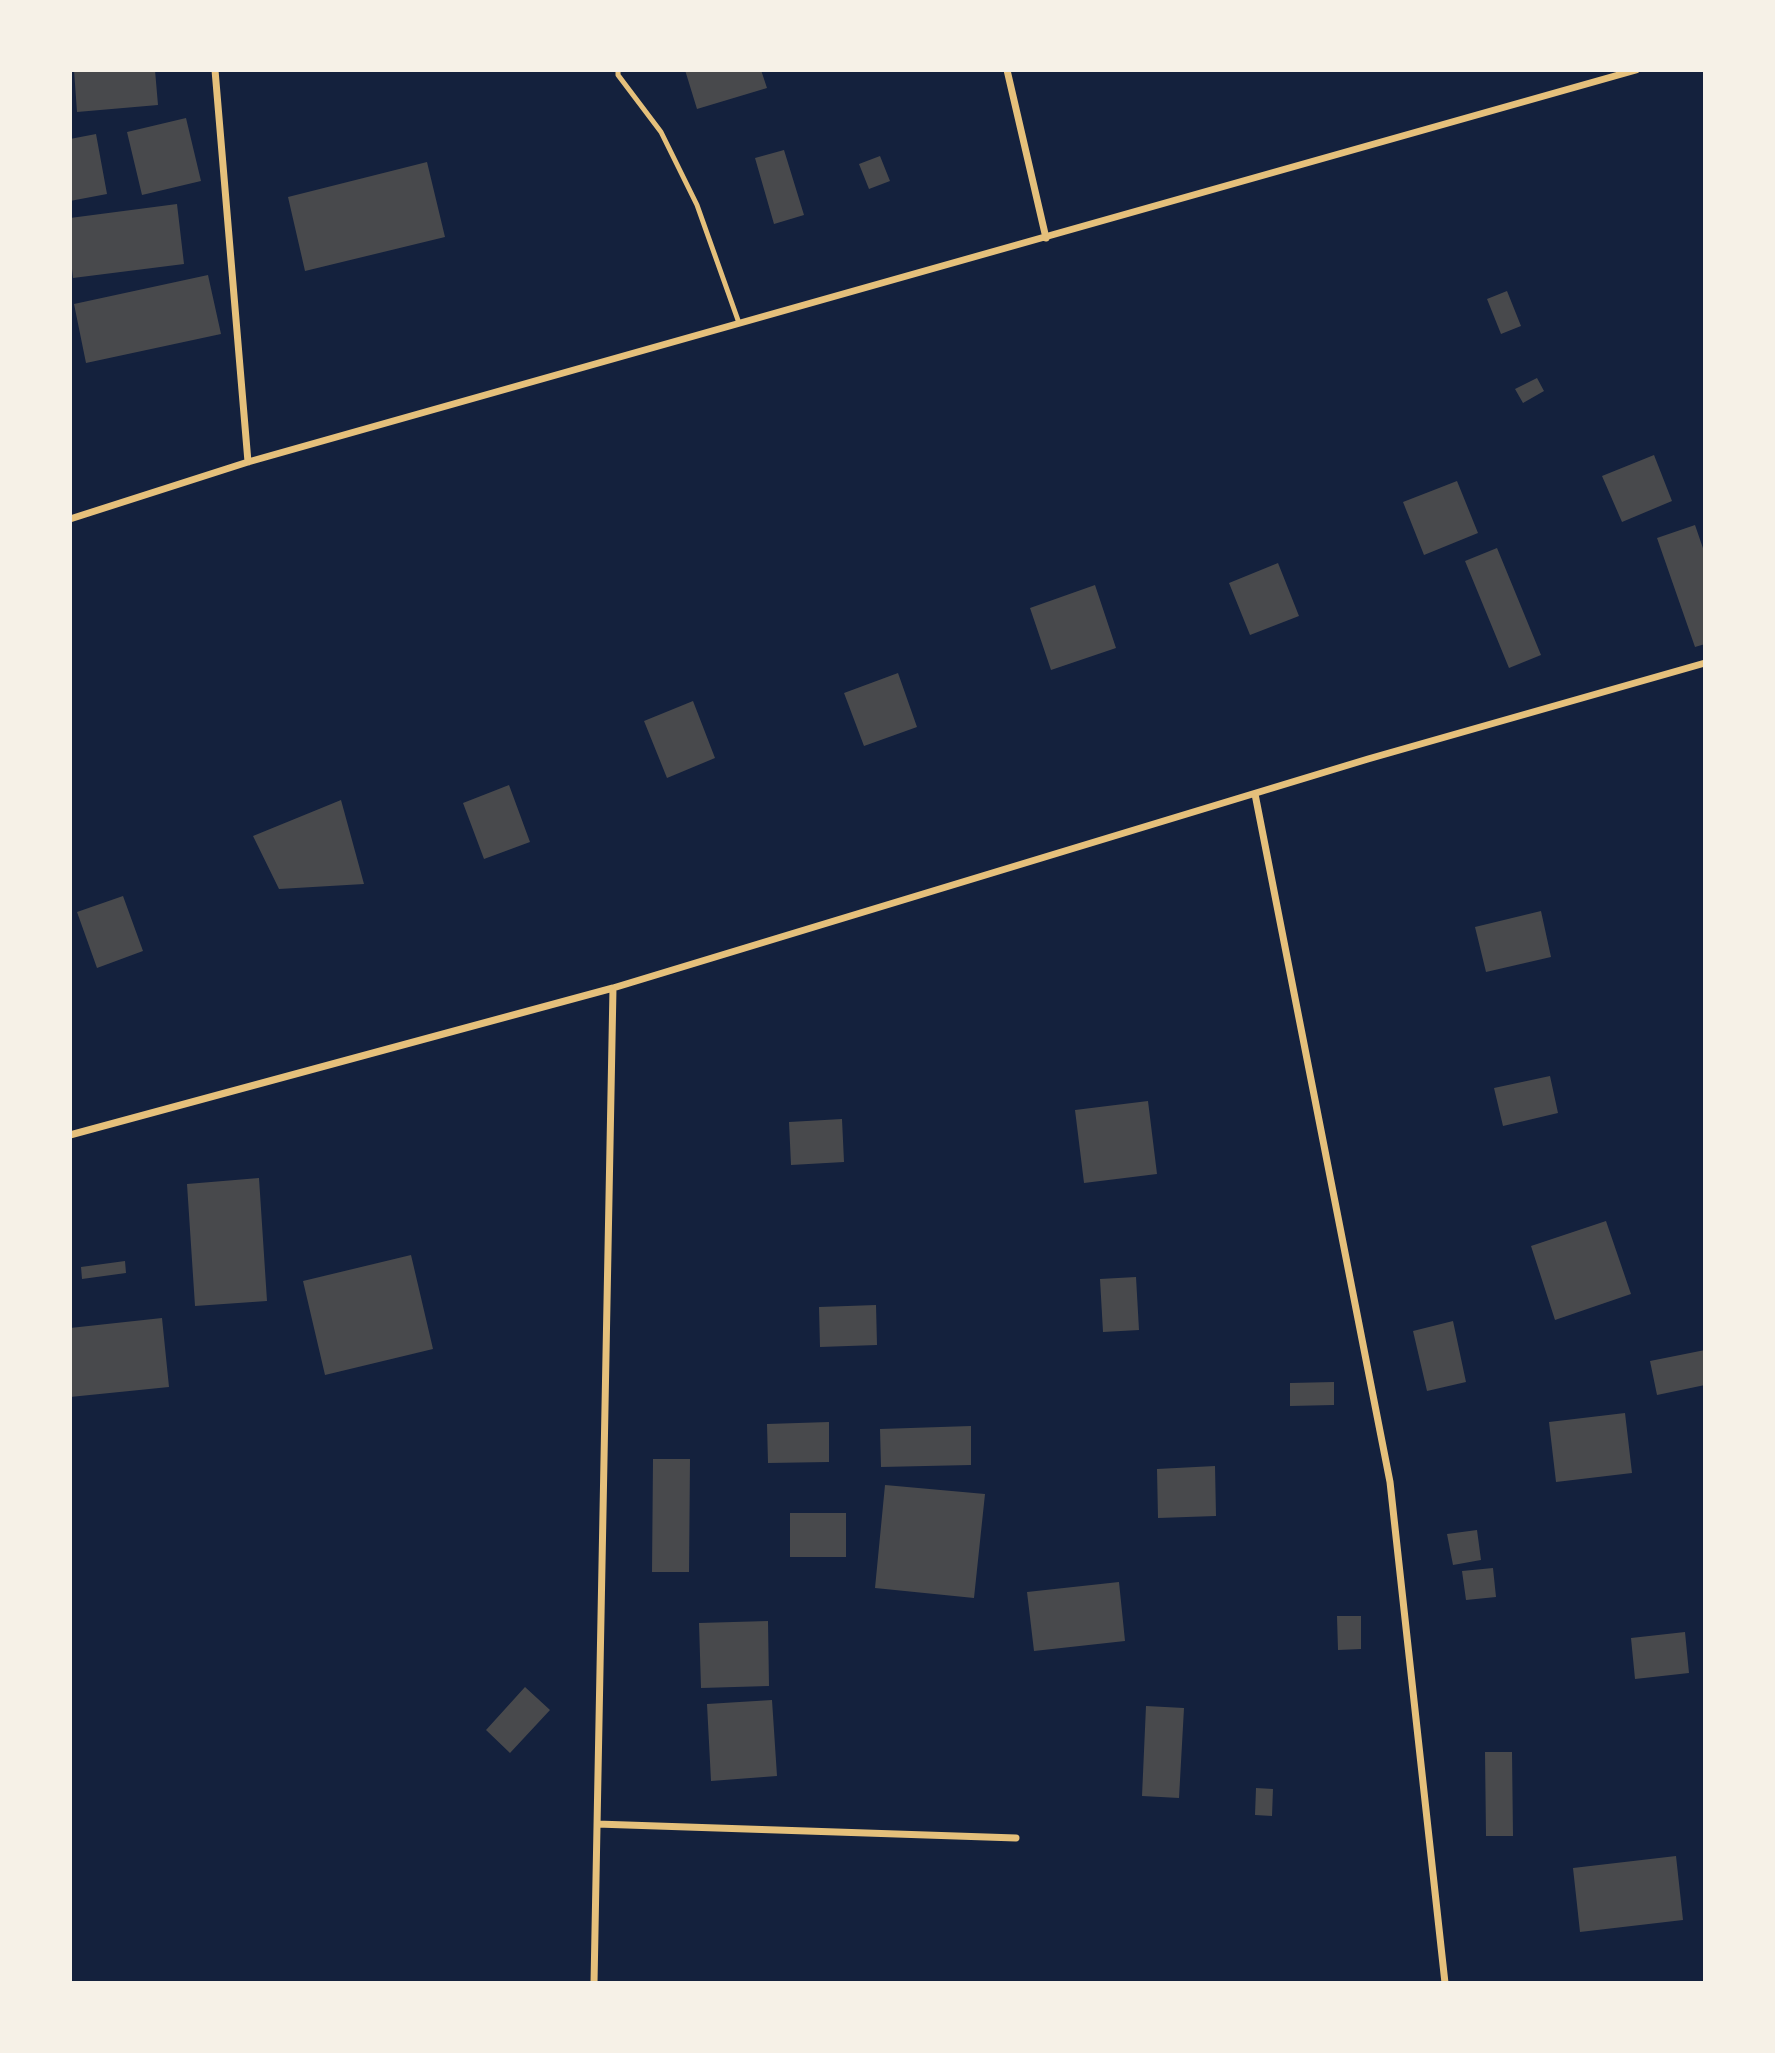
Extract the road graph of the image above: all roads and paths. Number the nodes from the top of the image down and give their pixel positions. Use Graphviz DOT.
graph roads {
  1 [pos="215,70"];
  2 [pos="618,70"];
  3 [pos="1007,70"];
  4 [pos="1636,70"];
  5 [pos="1046,238"];
  6 [pos="739,323"];
  7 [pos="248,462"];
  8 [pos="70,519"];
  9 [pos="1705,663"];
  10 [pos="1255,794"];
  11 [pos="612,988"];
  12 [pos="70,1135"];
  13 [pos="597,1824"];
  14 [pos="1016,1838"];
  15 [pos="594,1983"];
  16 [pos="1445,1983"];
  1 -- 7 [label="street"];
  2 -- 6 [label="lane"];
  3 -- 5 [label="street"];
  4 -- 5 [label="street"];
  5 -- 6 [label="street"];
  6 -- 7 [label="street"];
  7 -- 8 [label="street"];
  9 -- 10 [label="street"];
  10 -- 11 [label="street"];
  10 -- 16 [label="street"];
  11 -- 12 [label="street"];
  11 -- 13 [label="street"];
  13 -- 14 [label="street"];
  13 -- 15 [label="street"];
}
